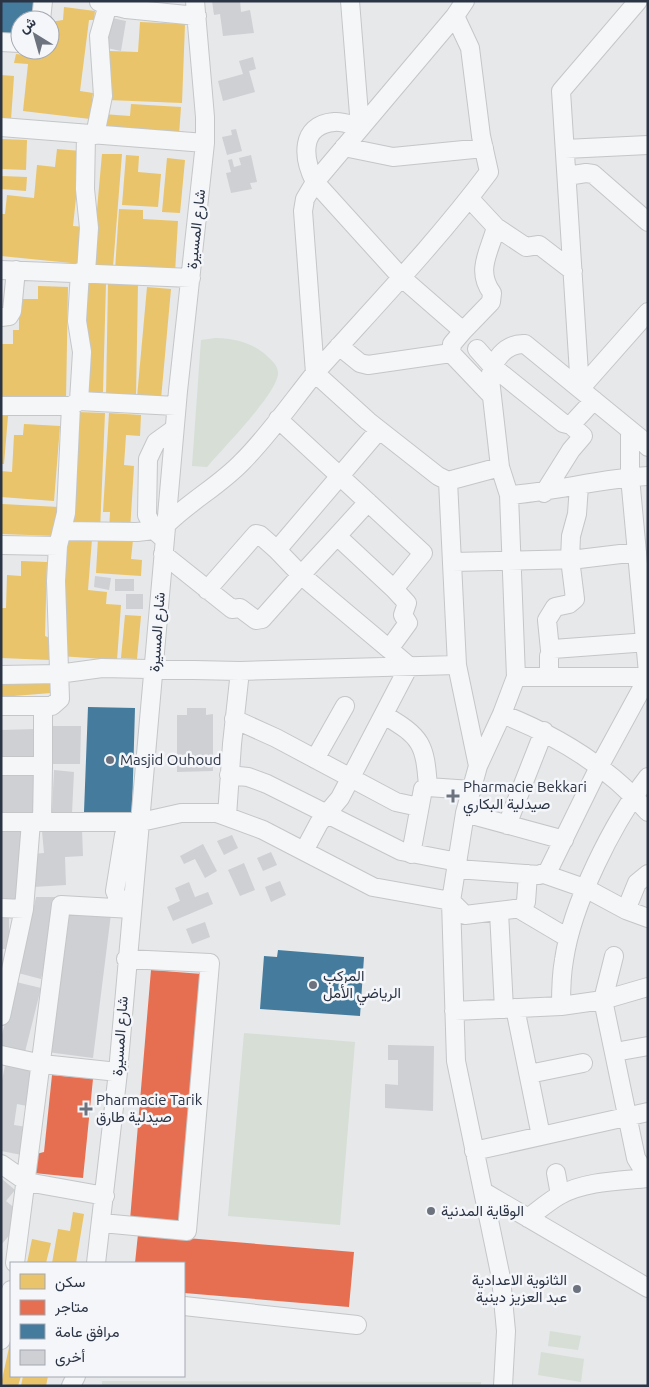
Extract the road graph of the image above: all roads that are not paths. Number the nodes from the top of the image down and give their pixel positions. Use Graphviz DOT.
graph roads {
  1 [pos="350,1"];
  2 [pos="464,1"];
  3 [pos="638,1"];
  4 [pos="105,2"];
  5 [pos="196,9"];
  6 [pos="455,16"];
  7 [pos="1,127"];
  8 [pos="360,127"];
  9 [pos="90,135"];
  10 [pos="204,143"];
  11 [pos="648,145"];
  12 [pos="344,147"];
  13 [pos="484,148"];
  14 [pos="565,149"];
  15 [pos="566,176"];
  16 [pos="315,182"];
  17 [pos="469,198"];
  18 [pos="648,222"];
  19 [pos="496,227"];
  20 [pos="9,270"];
  21 [pos="573,271"];
  22 [pos="83,272"];
  23 [pos="401,277"];
  24 [pos="191,278"];
  25 [pos="648,312"];
  26 [pos="1,317"];
  27 [pos="462,331"];
  28 [pos="339,346"];
  29 [pos="477,349"];
  30 [pos="451,352"];
  31 [pos="492,366"];
  32 [pos="315,373"];
  33 [pos="587,395"];
  34 [pos="492,396"];
  35 [pos="75,404"];
  36 [pos="1,406"];
  37 [pos="176,406"];
  38 [pos="278,419"];
  39 [pos="571,425"];
  40 [pos="174,429"];
  41 [pos="379,430"];
  42 [pos="630,430"];
  43 [pos="647,444"];
  44 [pos="500,467"];
  45 [pos="341,476"];
  46 [pos="648,476"];
  47 [pos="630,477"];
  48 [pos="448,481"];
  49 [pos="579,486"];
  50 [pos="544,493"];
  51 [pos="508,495"];
  52 [pos="368,502"];
  53 [pos="337,536"];
  54 [pos="162,537"];
  55 [pos="60,538"];
  56 [pos="1,545"];
  57 [pos="278,550"];
  58 [pos="637,552"];
  59 [pos="570,559"];
  60 [pos="511,561"];
  61 [pos="452,562"];
  62 [pos="301,575"];
  63 [pos="644,582"];
  64 [pos="394,589"];
  65 [pos="208,590"];
  66 [pos="646,642"];
  67 [pos="389,649"];
  68 [pos="550,650"];
  69 [pos="456,665"];
  70 [pos="409,666"];
  71 [pos="155,668"];
  72 [pos="240,671"];
  73 [pos="58,674"];
  74 [pos="1,675"];
  75 [pos="648,676"];
  76 [pos="516,677"];
  77 [pos="550,677"];
  78 [pos="641,705"];
  79 [pos="1,706"];
  80 [pos="43,706"];
  81 [pos="345,706"];
  82 [pos="502,714"];
  83 [pos="384,715"];
  84 [pos="234,719"];
  85 [pos="544,731"];
  86 [pos="316,759"];
  87 [pos="600,765"];
  88 [pos="1,766"];
  89 [pos="43,766"];
  90 [pos="478,766"];
  91 [pos="229,775"];
  92 [pos="648,777"];
  93 [pos="351,778"];
  94 [pos="428,787"];
  95 [pos="471,790"];
  96 [pos="634,795"];
  97 [pos="419,807"];
  98 [pos="648,812"];
  99 [pos="465,813"];
  100 [pos="327,814"];
  101 [pos="227,816"];
  102 [pos="1,822"];
  103 [pos="36,822"];
  104 [pos="136,822"];
  105 [pos="507,825"];
  106 [pos="564,840"];
  107 [pos="304,852"];
  108 [pos="411,854"];
  109 [pos="457,865"];
  110 [pos="536,874"];
  111 [pos="648,874"];
  112 [pos="586,889"];
  113 [pos="451,901"];
  114 [pos="1,908"];
  115 [pos="24,908"];
  116 [pos="127,909"];
  117 [pos="519,909"];
  118 [pos="626,910"];
  119 [pos="499,912"];
  120 [pos="648,918"];
  121 [pos="568,938"];
  122 [pos="8,952"];
  123 [pos="614,956"];
  124 [pos="126,959"];
  125 [pos="648,987"];
  126 [pos="603,1000"];
  127 [pos="561,1006"];
  128 [pos="509,1009"];
  129 [pos="454,1011"];
  130 [pos="1,1016"];
  131 [pos="648,1046"];
  132 [pos="615,1052"];
  133 [pos="2,1058"];
  134 [pos="583,1063"];
  135 [pos="42,1064"];
  136 [pos="118,1072"];
  137 [pos="529,1074"];
  138 [pos="648,1112"];
  139 [pos="628,1117"];
  140 [pos="541,1136"];
  141 [pos="474,1151"];
  142 [pos="1,1164"];
  143 [pos="556,1173"];
  144 [pos="648,1178"];
  145 [pos="27,1182"];
  146 [pos="484,1192"];
  147 [pos="560,1195"];
  148 [pos="105,1196"];
  149 [pos="528,1218"];
  150 [pos="102,1223"];
  151 [pos="15,1262"];
  152 [pos="96,1262"];
  153 [pos="648,1288"];
  154 [pos="10,1298"];
  155 [pos="185,1306"];
  156 [pos="3,1315"];
  157 [pos="357,1325"];
  158 [pos="1,1340"];
  159 [pos="503,1386"];
  1 -- 8 [label="street"];
  2 -- 6 [label="street"];
  3 -- 14 [label="street"];
  4 -- 5 [label="street"];
  4 -- 9 [label="street"];
  5 -- 10 [label="street, شارع المسيرة"];
  6 -- 8 [label="street"];
  6 -- 13 [label="street"];
  7 -- 9 [label="street"];
  8 -- 12 [label="street"];
  8 -- 16 [label="street"];
  9 -- 10 [label="street"];
  9 -- 22 [label="street"];
  10 -- 24 [label="street, شارع المسيرة"];
  11 -- 14 [label="street"];
  12 -- 13 [label="street"];
  12 -- 16 [label="street"];
  13 -- 17 [label="street"];
  14 -- 15 [label="street"];
  15 -- 18 [label="street"];
  15 -- 21 [label="street"];
  16 -- 23 [label="street"];
  16 -- 32 [label="street"];
  17 -- 19 [label="street"];
  17 -- 23 [label="street"];
  19 -- 21 [label="street"];
  19 -- 27 [label="street"];
  20 -- 22 [label="street"];
  20 -- 26 [label="street"];
  21 -- 33 [label="street"];
  22 -- 24 [label="street"];
  22 -- 35 [label="street"];
  23 -- 27 [label="street"];
  23 -- 28 [label="street"];
  24 -- 37 [label="street, شارع المسيرة"];
  25 -- 33 [label="street"];
  27 -- 30 [label="street"];
  28 -- 30 [label="street"];
  28 -- 32 [label="street"];
  29 -- 31 [label="street"];
  30 -- 34 [label="street"];
  31 -- 33 [label="street"];
  31 -- 34 [label="street"];
  31 -- 39 [label="street"];
  32 -- 38 [label="street"];
  32 -- 41 [label="street"];
  33 -- 39 [label="street"];
  33 -- 42 [label="street"];
  34 -- 44 [label="street"];
  35 -- 36 [label="street"];
  35 -- 37 [label="street"];
  35 -- 55 [label="street"];
  37 -- 40 [label="street, شارع المسيرة"];
  38 -- 45 [label="street"];
  38 -- 54 [label="street"];
  39 -- 50 [label="street"];
  40 -- 54 [label="street, شارع المسيرة"];
  40 -- 54 [label="street"];
  41 -- 45 [label="street"];
  41 -- 48 [label="street"];
  42 -- 43 [label="street"];
  42 -- 47 [label="street"];
  44 -- 48 [label="street"];
  44 -- 51 [label="street"];
  45 -- 52 [label="street"];
  45 -- 57 [label="street"];
  46 -- 47 [label="street"];
  47 -- 49 [label="street"];
  47 -- 58 [label="street"];
  48 -- 61 [label="street"];
  49 -- 50 [label="street"];
  49 -- 59 [label="street"];
  50 -- 51 [label="street"];
  51 -- 60 [label="street"];
  52 -- 53 [label="street"];
  52 -- 64 [label="street"];
  53 -- 62 [label="street"];
  53 -- 64 [label="street"];
  54 -- 55 [label="street"];
  54 -- 65 [label="street"];
  54 -- 71 [label="street, شارع المسيرة"];
  55 -- 56 [label="street"];
  55 -- 73 [label="street"];
  57 -- 62 [label="street"];
  57 -- 65 [label="street"];
  58 -- 59 [label="street"];
  58 -- 63 [label="street"];
  59 -- 60 [label="street"];
  59 -- 68 [label="street"];
  60 -- 61 [label="street"];
  60 -- 76 [label="street"];
  61 -- 69 [label="street"];
  62 -- 65 [label="street"];
  62 -- 67 [label="street"];
  63 -- 66 [label="street"];
  64 -- 67 [label="street"];
  66 -- 68 [label="street"];
  66 -- 75 [label="street"];
  67 -- 70 [label="street"];
  68 -- 77 [label="street"];
  69 -- 70 [label="street"];
  69 -- 90 [label="street"];
  70 -- 72 [label="street"];
  70 -- 83 [label="street"];
  71 -- 72 [label="street"];
  71 -- 73 [label="street"];
  71 -- 104 [label="street, شارع المسيرة"];
  72 -- 84 [label="street"];
  73 -- 74 [label="street"];
  73 -- 80 [label="street"];
  75 -- 77 [label="street"];
  75 -- 78 [label="street"];
  76 -- 77 [label="street"];
  76 -- 82 [label="street"];
  78 -- 87 [label="street"];
  79 -- 80 [label="street"];
  80 -- 89 [label="street"];
  81 -- 86 [label="street"];
  82 -- 85 [label="street"];
  82 -- 90 [label="street"];
  83 -- 93 [label="street"];
  83 -- 94 [label="street"];
  84 -- 86 [label="street"];
  84 -- 91 [label="street"];
  85 -- 87 [label="street"];
  85 -- 105 [label="street"];
  86 -- 93 [label="street"];
  87 -- 96 [label="street"];
  87 -- 106 [label="street"];
  88 -- 89 [label="street"];
  89 -- 103 [label="street"];
  90 -- 95 [label="street"];
  91 -- 100 [label="street"];
  91 -- 101 [label="street"];
  92 -- 96 [label="street"];
  93 -- 97 [label="street"];
  93 -- 100 [label="street"];
  94 -- 95 [label="street"];
  94 -- 97 [label="street"];
  95 -- 99 [label="street"];
  96 -- 98 [label="street"];
  96 -- 112 [label="street"];
  97 -- 108 [label="street"];
  99 -- 105 [label="street"];
  99 -- 109 [label="street"];
  100 -- 107 [label="street"];
  100 -- 108 [label="street"];
  101 -- 104 [label="street"];
  101 -- 107 [label="street"];
  102 -- 103 [label="street"];
  103 -- 104 [label="street"];
  103 -- 115 [label="street"];
  104 -- 116 [label="street, شارع المسيرة"];
  105 -- 106 [label="street"];
  106 -- 110 [label="street"];
  107 -- 113 [label="street"];
  108 -- 109 [label="street"];
  109 -- 110 [label="street"];
  109 -- 113 [label="street"];
  110 -- 112 [label="street"];
  110 -- 117 [label="street"];
  111 -- 118 [label="street"];
  112 -- 118 [label="street"];
  112 -- 121 [label="street"];
  113 -- 119 [label="street"];
  113 -- 129 [label="street"];
  114 -- 115 [label="street"];
  115 -- 122 [label="street"];
  116 -- 124 [label="street, شارع المسيرة"];
  116 -- 135 [label="street"];
  117 -- 119 [label="street"];
  117 -- 121 [label="street"];
  118 -- 120 [label="street"];
  119 -- 128 [label="street"];
  121 -- 127 [label="street"];
  122 -- 130 [label="street"];
  123 -- 126 [label="street"];
  124 -- 136 [label="street, شارع المسيرة"];
  124 -- 150 [label="street"];
  125 -- 126 [label="street"];
  126 -- 127 [label="street"];
  126 -- 132 [label="street"];
  127 -- 128 [label="street"];
  128 -- 129 [label="street"];
  128 -- 137 [label="street"];
  129 -- 141 [label="street"];
  131 -- 132 [label="street"];
  132 -- 139 [label="street"];
  133 -- 135 [label="street"];
  134 -- 137 [label="street"];
  135 -- 136 [label="street"];
  135 -- 145 [label="street"];
  136 -- 148 [label="street, شارع المسيرة"];
  137 -- 140 [label="street"];
  138 -- 139 [label="street"];
  139 -- 140 [label="street"];
  139 -- 144 [label="street"];
  140 -- 141 [label="street"];
  141 -- 146 [label="street"];
  142 -- 145 [label="street"];
  143 -- 147 [label="street"];
  144 -- 147 [label="street"];
  145 -- 148 [label="street"];
  145 -- 151 [label="street"];
  146 -- 149 [label="street"];
  146 -- 159 [label="street"];
  147 -- 149 [label="street"];
  148 -- 150 [label="street, شارع المسيرة"];
  149 -- 153 [label="street"];
  150 -- 152 [label="street, شارع المسيرة"];
  154 -- 156 [label="street"];
  155 -- 157 [label="street"];
  156 -- 158 [label="street"];
}
